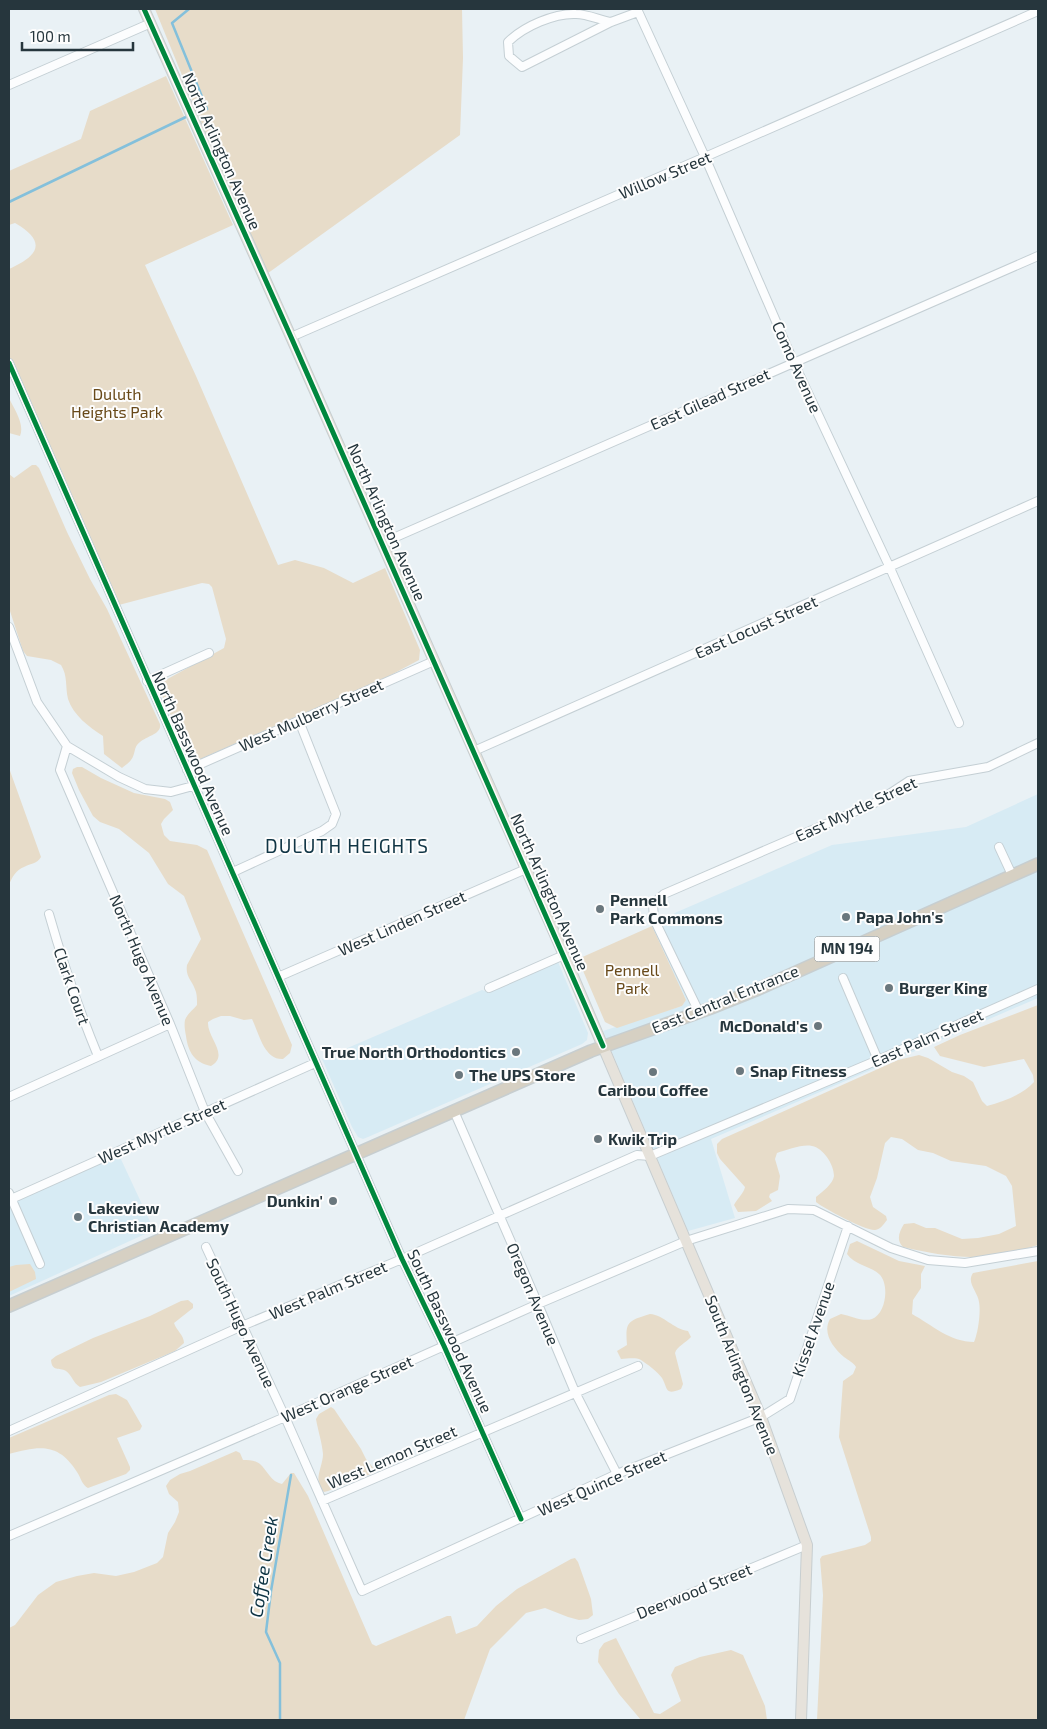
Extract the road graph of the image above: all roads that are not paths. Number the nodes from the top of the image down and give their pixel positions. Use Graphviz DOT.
graph roads {
  1 [pos="144,9"];
  2 [pos="638,10"];
  3 [pos="1038,11"];
  4 [pos="611,22"];
  5 [pos="151,23"];
  6 [pos="9,85"];
  7 [pos="706,158"];
  8 [pos="1038,256"];
  9 [pos="291,337"];
  10 [pos="9,363"];
  11 [pos="794,363"];
  12 [pos="1038,501"];
  13 [pos="382,543"];
  14 [pos="890,568"];
  15 [pos="9,627"];
  16 [pos="209,653"];
  17 [pos="434,661"];
  18 [pos="148,681"];
  19 [pos="298,721"];
  20 [pos="959,723"];
  21 [pos="1038,742"];
  22 [pos="68,746"];
  23 [pos="474,751"];
  24 [pos="187,770"];
  25 [pos="193,786"];
  26 [pos="999,846"];
  27 [pos="1037,867"];
  28 [pos="526,869"];
  29 [pos="233,872"];
  30 [pos="1012,875"];
  31 [pos="49,914"];
  32 [pos="564,955"];
  33 [pos="278,977"];
  34 [pos="843,978"];
  35 [pos="489,988"];
  36 [pos="1038,989"];
  37 [pos="699,1012"];
  38 [pos="170,1024"];
  39 [pos="603,1046"];
  40 [pos="98,1056"];
  41 [pos="878,1060"];
  42 [pos="315,1063"];
  43 [pos="9,1097"];
  44 [pos="454,1111"];
  45 [pos="205,1112"];
  46 [pos="356,1154"];
  47 [pos="650,1156"];
  48 [pos="238,1171"];
  49 [pos="10,1197"];
  50 [pos="500,1216"];
  51 [pos="848,1226"];
  52 [pos="686,1241"];
  53 [pos="206,1247"];
  54 [pos="1038,1251"];
  55 [pos="402,1259"];
  56 [pos="40,1264"];
  57 [pos="538,1304"];
  58 [pos="9,1306"];
  59 [pos="242,1326"];
  60 [pos="444,1346"];
  61 [pos="638,1366"];
  62 [pos="575,1392"];
  63 [pos="285,1417"];
  64 [pos="761,1418"];
  65 [pos="9,1431"];
  66 [pos="483,1432"];
  67 [pos="617,1474"];
  68 [pos="322,1501"];
  69 [pos="521,1519"];
  70 [pos="9,1536"];
  71 [pos="807,1545"];
  72 [pos="362,1591"];
  73 [pos="581,1639"];
  74 [pos="801,1720"];
  1 -- 5 [label="main road, North Arlington Avenue"];
  2 -- 4 [label="street"];
  2 -- 7 [label="street, Como Avenue"];
  3 -- 7 [label="street, Willow Street"];
  4 -- 4 [label="street"];
  5 -- 6 [label="street"];
  5 -- 9 [label="main road, North Arlington Avenue"];
  7 -- 9 [label="street, Willow Street"];
  7 -- 11 [label="street, Como Avenue"];
  8 -- 11 [label="street, East Gilead Street"];
  9 -- 13 [label="main road, North Arlington Avenue"];
  10 -- 18 [label="street, North Basswood Avenue"];
  11 -- 13 [label="street, East Gilead Street"];
  11 -- 14 [label="street, Como Avenue"];
  12 -- 14 [label="street, East Locust Street"];
  13 -- 17 [label="main road, North Arlington Avenue"];
  14 -- 20 [label="street, Como Avenue"];
  14 -- 23 [label="street, East Locust Street"];
  15 -- 22 [label="street"];
  16 -- 18 [label="street"];
  17 -- 19 [label="street, West Mulberry Street"];
  17 -- 23 [label="main road, North Arlington Avenue"];
  18 -- 24 [label="street, North Basswood Avenue"];
  19 -- 24 [label="street, West Mulberry Street"];
  19 -- 29 [label="street"];
  21 -- 37 [label="street, East Myrtle Street"];
  22 -- 25 [label="street"];
  22 -- 38 [label="street, North Hugo Avenue"];
  23 -- 28 [label="main road, North Arlington Avenue"];
  24 -- 25 [label="street, North Basswood Avenue"];
  25 -- 29 [label="street, North Basswood Avenue"];
  26 -- 30 [label="street"];
  27 -- 30 [label="highway, East Central Entrance / MN 194"];
  28 -- 32 [label="main road, North Arlington Avenue"];
  28 -- 33 [label="street, West Linden Street"];
  29 -- 33 [label="street, North Basswood Avenue"];
  30 -- 37 [label="highway, East Central Entrance / MN 194"];
  31 -- 40 [label="street, Clark Court"];
  32 -- 35 [label="street"];
  32 -- 39 [label="main road, North Arlington Avenue"];
  33 -- 42 [label="street, North Basswood Avenue"];
  34 -- 41 [label="street"];
  36 -- 41 [label="street, East Palm Street"];
  37 -- 39 [label="highway, East Central Entrance / MN 194"];
  38 -- 40 [label="street"];
  38 -- 45 [label="street, North Hugo Avenue"];
  39 -- 44 [label="highway, MN 194"];
  39 -- 47 [label="main road, South Arlington Avenue"];
  40 -- 43 [label="street"];
  41 -- 47 [label="street, East Palm Street"];
  42 -- 45 [label="street, West Myrtle Street"];
  42 -- 46 [label="street, North Basswood Avenue"];
  44 -- 46 [label="highway, MN 194"];
  44 -- 50 [label="street, Oregon Avenue"];
  45 -- 48 [label="street, North Hugo Avenue"];
  45 -- 49 [label="street, West Myrtle Street"];
  46 -- 55 [label="street, South Basswood Avenue"];
  46 -- 58 [label="highway, MN 194"];
  47 -- 50 [label="street, West Palm Street"];
  47 -- 52 [label="main road, South Arlington Avenue"];
  49 -- 56 [label="street"];
  50 -- 55 [label="street, West Palm Street"];
  50 -- 57 [label="street, Oregon Avenue"];
  51 -- 52 [label="street, West Orange Street"];
  51 -- 54 [label="street, West Orange Street"];
  51 -- 64 [label="street, Kissel Avenue"];
  52 -- 57 [label="street, West Orange Street"];
  52 -- 64 [label="main road, South Arlington Avenue"];
  53 -- 59 [label="street, South Hugo Avenue"];
  55 -- 59 [label="street, West Palm Street"];
  55 -- 60 [label="street, South Basswood Avenue"];
  57 -- 60 [label="street, West Orange Street"];
  57 -- 62 [label="street, Oregon Avenue"];
  59 -- 63 [label="street, South Hugo Avenue"];
  59 -- 65 [label="street, West Palm Street"];
  60 -- 63 [label="street, West Orange Street"];
  60 -- 66 [label="street, South Basswood Avenue"];
  61 -- 62 [label="street, West Lemon Street"];
  62 -- 66 [label="street, West Lemon Street"];
  62 -- 67 [label="street, Oregon Avenue"];
  63 -- 68 [label="street, South Hugo Avenue"];
  63 -- 70 [label="street, West Orange Street"];
  64 -- 67 [label="street, West Quince Street"];
  64 -- 71 [label="main road, South Arlington Avenue"];
  66 -- 68 [label="street, West Lemon Street"];
  66 -- 69 [label="street, South Basswood Avenue"];
  67 -- 69 [label="street, West Quince Street"];
  68 -- 72 [label="street, South Hugo Avenue"];
  69 -- 72 [label="street, West Quince Street"];
  71 -- 73 [label="street, Deerwood Street"];
  71 -- 74 [label="main road, South Arlington Avenue"];
}
